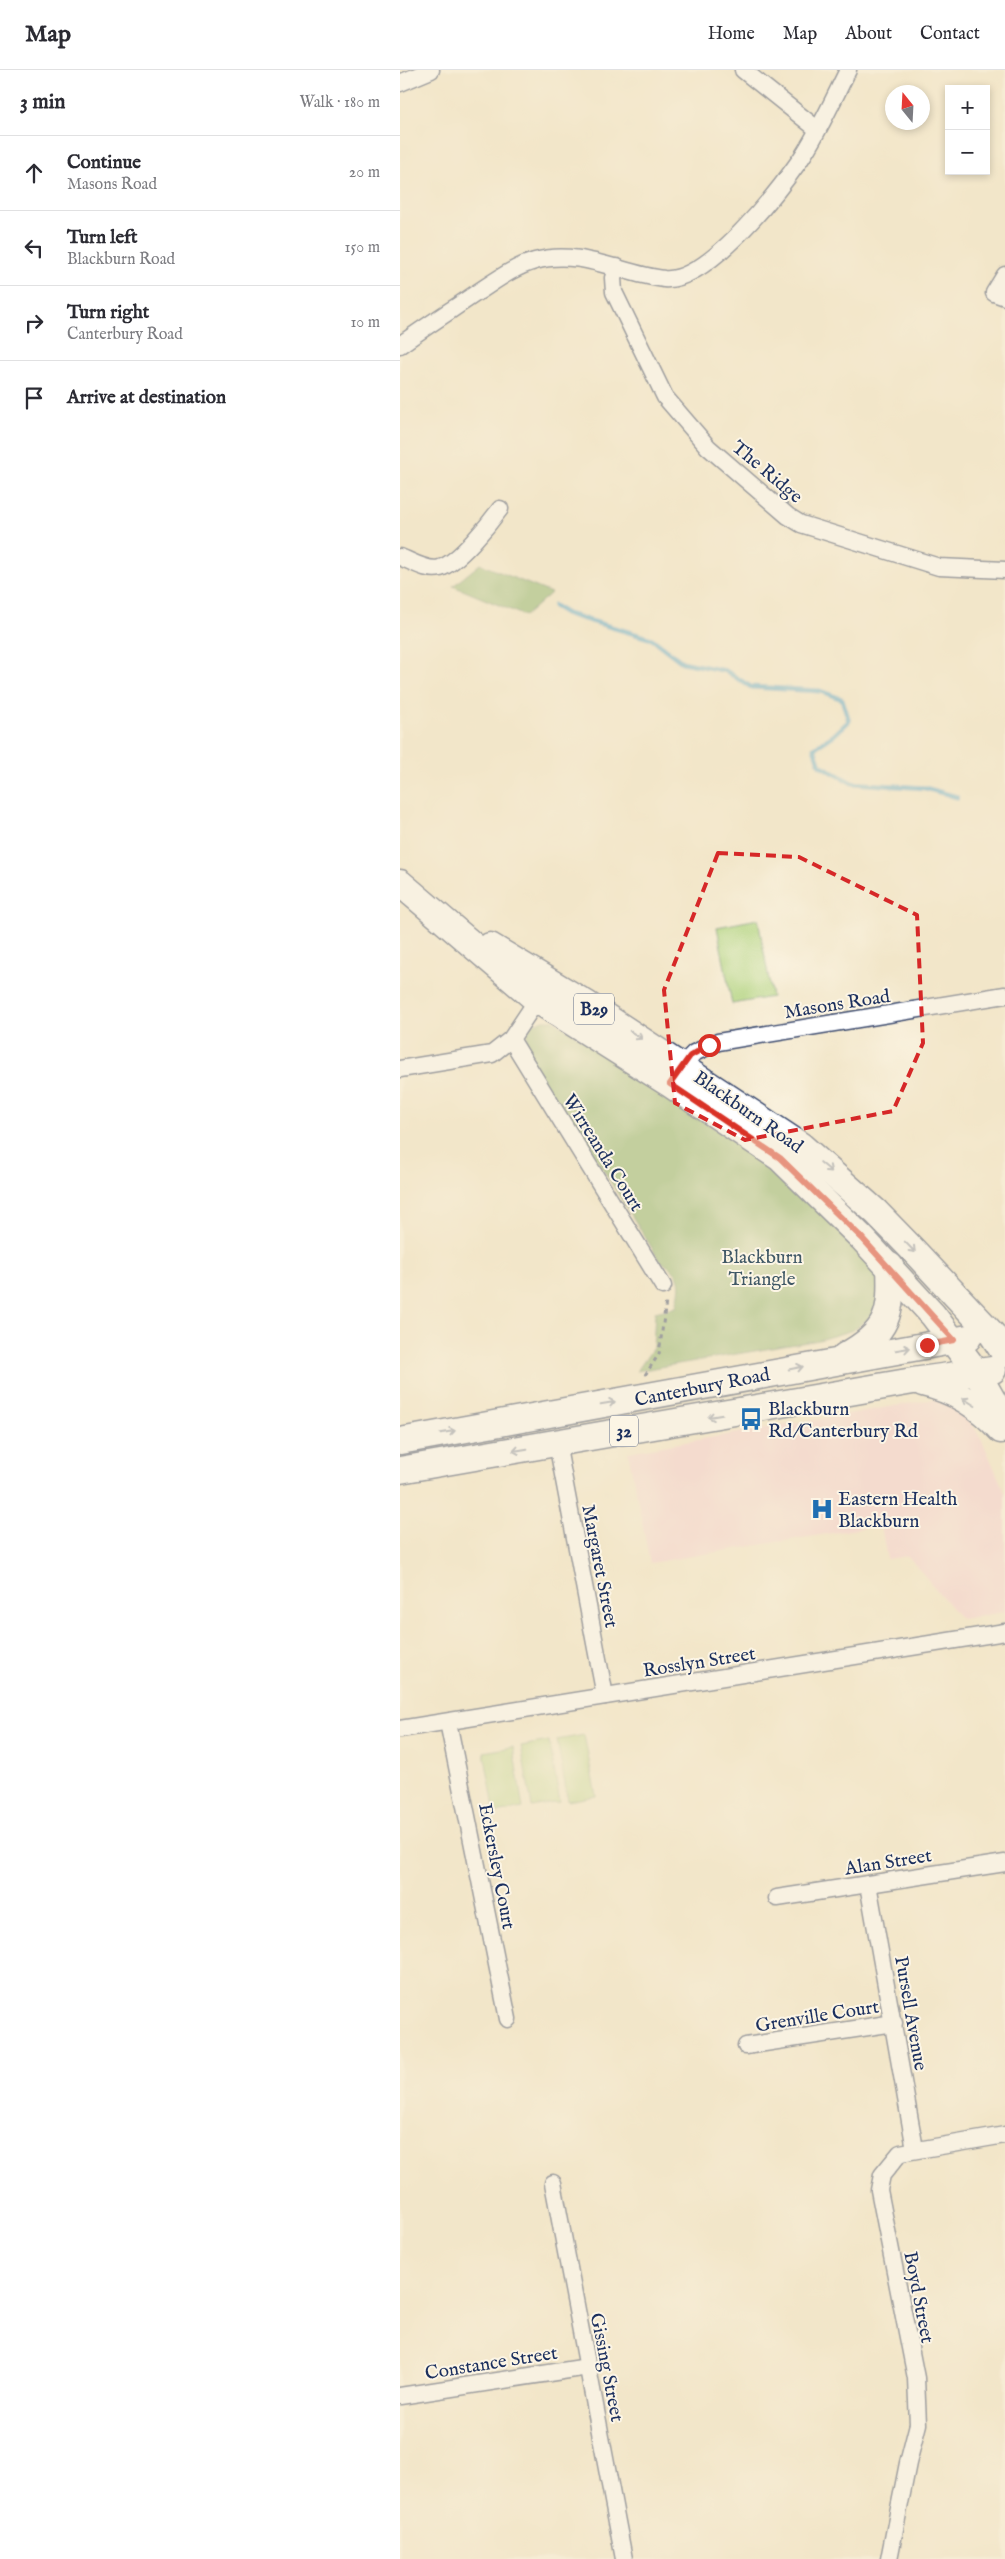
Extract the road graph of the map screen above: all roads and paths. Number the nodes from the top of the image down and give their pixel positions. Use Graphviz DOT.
graph roads {
  1 [pos="431,70"];
  2 [pos="743,70"];
  3 [pos="848,70"];
  4 [pos="400,83"];
  5 [pos="817,129"];
  6 [pos="617,267"];
  7 [pos="1005,275"];
  8 [pos="1005,297"];
  9 [pos="400,345"];
  10 [pos="500,509"];
  11 [pos="400,557"];
  12 [pos="1005,570"];
  13 [pos="400,883"];
  14 [pos="543,990"];
  15 [pos="1005,995"];
  16 [pos="588,1005"];
  17 [pos="511,1039"];
  18 [pos="615,1050"];
  19 [pos="400,1069"];
  20 [pos="676,1075"];
  21 [pos="890,1266"];
  22 [pos="663,1286"];
  23 [pos="954,1340"];
  24 [pos="1001,1340"];
  25 [pos="838,1360"];
  26 [pos="1005,1368"];
  27 [pos="977,1373"];
  28 [pos="650,1380"];
  29 [pos="913,1381"];
  30 [pos="1005,1422"];
  31 [pos="1005,1434"];
  32 [pos="400,1441"];
  33 [pos="557,1443"];
  34 [pos="400,1470"];
  35 [pos="1005,1632"];
  36 [pos="605,1696"];
  37 [pos="448,1722"];
  38 [pos="400,1729"];
  39 [pos="1005,1863"];
  40 [pos="868,1884"];
  41 [pos="777,1898"];
  42 [pos="508,2019"];
  43 [pos="894,2023"];
  44 [pos="746,2046"];
  45 [pos="1005,2135"];
  46 [pos="915,2148"];
  47 [pos="553,2183"];
  48 [pos="588,2367"];
  49 [pos="400,2396"];
  50 [pos="624,2559"];
  51 [pos="889,2559"];
  1 -- 4 [label="street"];
  2 -- 5 [label="street"];
  3 -- 5 [label="street"];
  5 -- 6 [label="street"];
  6 -- 9 [label="street"];
  6 -- 12 [label="street, The Ridge"];
  7 -- 8 [label="street"];
  10 -- 11 [label="street"];
  13 -- 14 [label="main road, Blackburn Road / B29"];
  14 -- 16 [label="main road, Blackburn Road / B29"];
  14 -- 17 [label="street"];
  14 -- 18 [label="main road, Blackburn Road / B29"];
  15 -- 20 [label="street, Masons Road"];
  16 -- 18 [label="main road"];
  16 -- 20 [label="main road, Blackburn Road / B29, one-way"];
  17 -- 19 [label="street"];
  17 -- 22 [label="street, Wirreanda Court"];
  18 -- 20 [label="main road, Blackburn Road / B29"];
  20 -- 21 [label="main road, Blackburn Road / B29"];
  20 -- 24 [label="main road, Blackburn Road / B29, one-way"];
  21 -- 23 [label="main road, Blackburn Road / B29"];
  21 -- 25 [label="main road"];
  22 -- 28 [label="path"];
  23 -- 24 [label="main road, Canterbury Road / 32"];
  25 -- 23 [label="main road, Canterbury Road / 32, one-way"];
  23 -- 27 [label="main road, Blackburn Road / B29"];
  32 -- 25 [label="main road, Canterbury Road / 32, one-way"];
  26 -- 27 [label="main road, Canterbury Road / 32"];
  27 -- 29 [label="main road, Canterbury Road / 32"];
  27 -- 30 [label="main road, Blackburn Road / B29"];
  31 -- 29 [label="main road, one-way"];
  29 -- 33 [label="main road, Canterbury Road / 32, one-way"];
  33 -- 34 [label="main road, Canterbury Road / 32, one-way"];
  33 -- 36 [label="street, Margaret Street"];
  35 -- 36 [label="street, Rosslyn Street"];
  36 -- 37 [label="street, Rosslyn Street"];
  37 -- 38 [label="street, Rosslyn Street"];
  37 -- 42 [label="street, Eckersley Court"];
  39 -- 40 [label="street, Alan Street"];
  40 -- 41 [label="street, Alan Street"];
  40 -- 43 [label="street, Pursell Avenue"];
  43 -- 44 [label="street, Grenville Court"];
  43 -- 46 [label="street, Pursell Avenue"];
  45 -- 46 [label="street, Boyd Street"];
  46 -- 51 [label="street, Boyd Street"];
  47 -- 48 [label="street, Gissing Street"];
  48 -- 49 [label="street, Constance Street"];
  48 -- 50 [label="street, Gissing Street"];
}
